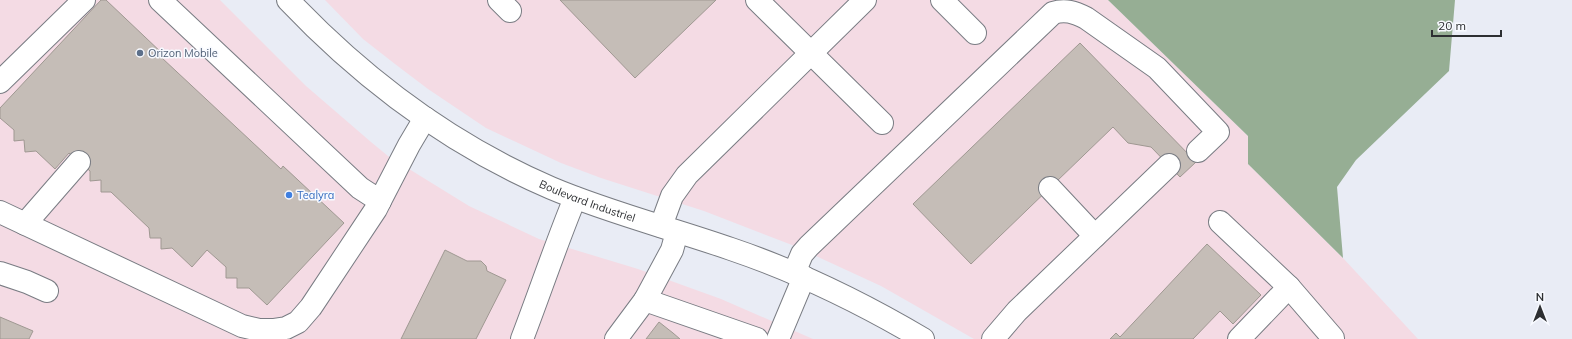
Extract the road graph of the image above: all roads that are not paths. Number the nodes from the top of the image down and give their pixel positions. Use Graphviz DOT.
graph roads {
  1 [pos="84,0"];
  2 [pos="160,0"];
  3 [pos="757,0"];
  4 [pos="865,0"];
  5 [pos="942,0"];
  6 [pos="299,4"];
  7 [pos="975,33"];
  8 [pos="810,53"];
  9 [pos="0,82"];
  10 [pos="425,118"];
  11 [pos="882,123"];
  12 [pos="1198,151"];
  13 [pos="79,162"];
  14 [pos="1169,165"];
  15 [pos="1050,188"];
  16 [pos="575,198"];
  17 [pos="380,201"];
  18 [pos="0,212"];
  19 [pos="1220,222"];
  20 [pos="25,224"];
  21 [pos="669,229"];
  22 [pos="1095,236"];
  23 [pos="0,273"];
  24 [pos="799,275"];
  25 [pos="1289,287"];
  26 [pos="47,291"];
  27 [pos="645,300"];
  28 [pos="1333,338"];
  29 [pos="522,339"];
  30 [pos="616,339"];
  31 [pos="757,339"];
  32 [pos="778,339"];
  33 [pos="923,339"];
  34 [pos="993,339"];
  35 [pos="1239,339"];
  1 -- 9 [label="street"];
  2 -- 17 [label="street"];
  3 -- 8 [label="street"];
  4 -- 8 [label="street"];
  5 -- 7 [label="street"];
  6 -- 10 [label="street, Boulevard Industriel"];
  8 -- 11 [label="street"];
  8 -- 21 [label="street"];
  10 -- 16 [label="street, Boulevard Industriel"];
  10 -- 17 [label="street"];
  12 -- 24 [label="street"];
  13 -- 20 [label="street"];
  14 -- 22 [label="street"];
  15 -- 22 [label="street"];
  16 -- 21 [label="street, Boulevard Industriel"];
  16 -- 29 [label="street"];
  17 -- 20 [label="street"];
  18 -- 20 [label="street"];
  19 -- 25 [label="street"];
  21 -- 24 [label="street, Boulevard Industriel"];
  21 -- 27 [label="street"];
  22 -- 34 [label="street"];
  23 -- 26 [label="street"];
  24 -- 32 [label="street"];
  24 -- 33 [label="street, Boulevard Industriel"];
  25 -- 28 [label="street"];
  25 -- 35 [label="street"];
  27 -- 30 [label="street"];
  27 -- 31 [label="street"];
}
